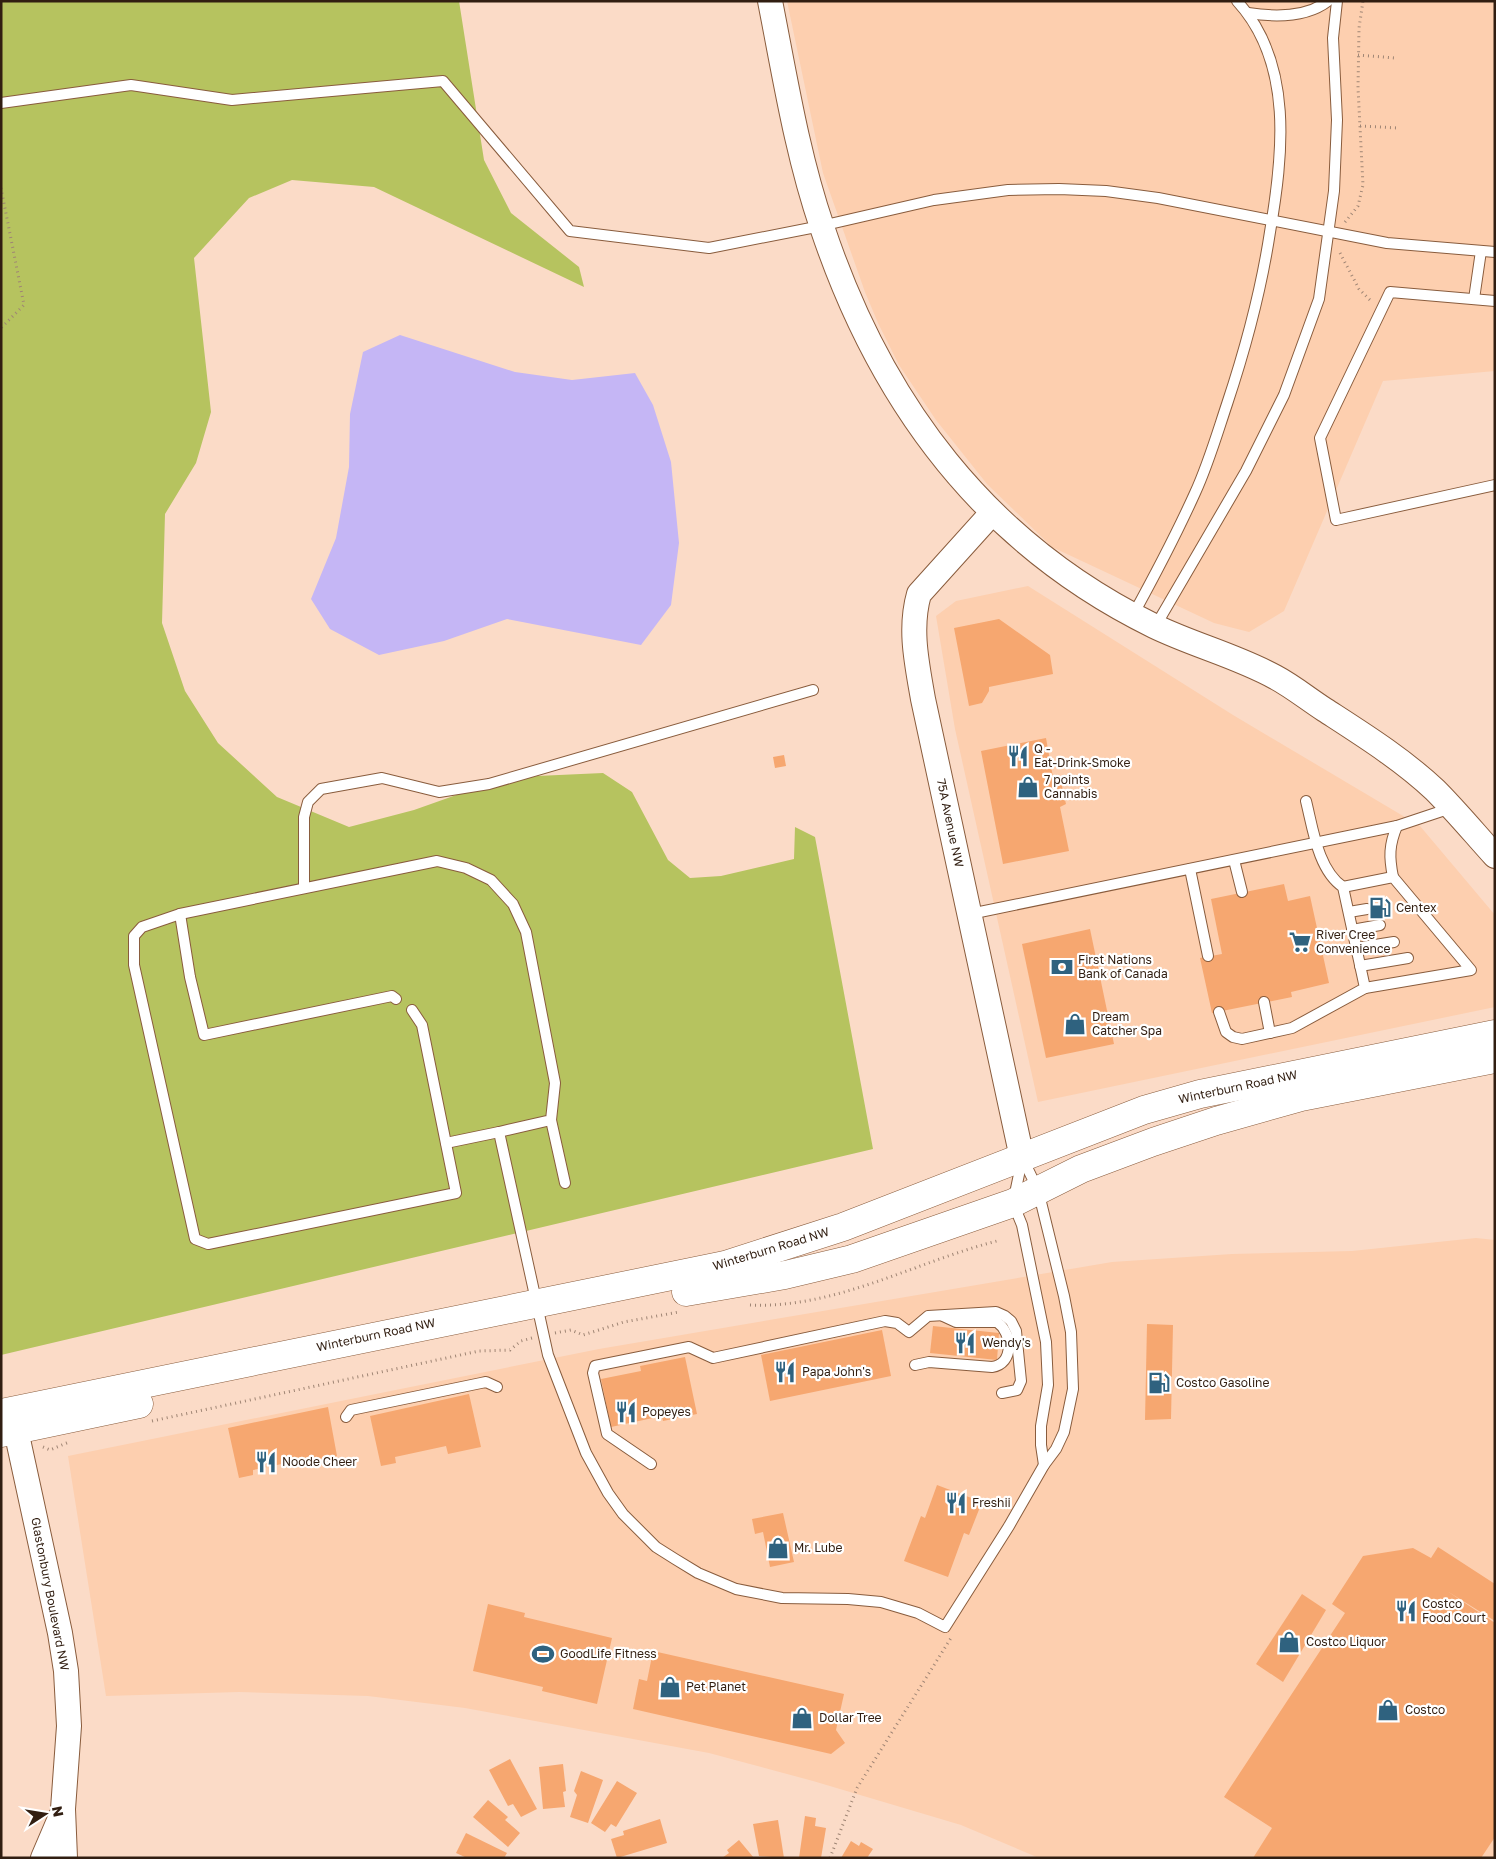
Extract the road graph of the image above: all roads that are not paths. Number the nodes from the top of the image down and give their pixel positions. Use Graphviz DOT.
graph roads {
  1 [pos="770,1"];
  2 [pos="1237,1"];
  3 [pos="1328,1"];
  4 [pos="1337,1"];
  5 [pos="1248,13"];
  6 [pos="1,103"];
  7 [pos="1272,220"];
  8 [pos="821,226"];
  9 [pos="1328,232"];
  10 [pos="1481,251"];
  11 [pos="1495,252"];
  12 [pos="1474,299"];
  13 [pos="1495,301"];
  14 [pos="1495,484"];
  15 [pos="992,513"];
  16 [pos="1133,615"];
  17 [pos="1155,627"];
  18 [pos="813,690"];
  19 [pos="1306,801"];
  20 [pos="1452,808"];
  21 [pos="1397,826"];
  22 [pos="1316,843"];
  23 [pos="1495,856"];
  24 [pos="1234,860"];
  25 [pos="1190,868"];
  26 [pos="1393,876"];
  27 [pos="1343,887"];
  28 [pos="304,888"];
  29 [pos="1242,892"];
  30 [pos="1367,909"];
  31 [pos="1348,912"];
  32 [pos="180,914"];
  33 [pos="970,914"];
  34 [pos="1380,925"];
  35 [pos="1352,930"];
  36 [pos="1394,942"];
  37 [pos="1356,948"];
  38 [pos="1208,956"];
  39 [pos="1408,958"];
  40 [pos="1360,966"];
  41 [pos="1364,988"];
  42 [pos="396,999"];
  43 [pos="1264,1002"];
  44 [pos="412,1010"];
  45 [pos="1220,1012"];
  46 [pos="1270,1033"];
  47 [pos="1495,1034"];
  48 [pos="1495,1059"];
  49 [pos="551,1120"];
  50 [pos="499,1132"];
  51 [pos="446,1143"];
  52 [pos="1022,1158"];
  53 [pos="565,1183"];
  54 [pos="1038,1190"];
  55 [pos="1013,1202"];
  56 [pos="785,1274"];
  57 [pos="943,1315"];
  58 [pos="534,1320"];
  59 [pos="915,1365"];
  60 [pos="497,1387"];
  61 [pos="1002,1393"];
  62 [pos="346,1417"];
  63 [pos="8,1422"];
  64 [pos="651,1464"];
  65 [pos="1044,1465"];
  66 [pos="63,1810"];
  67 [pos="43,1858"];
  68 [pos="65,1858"];
  1 -- 8 [label="street"];
  2 -- 5 [label="lane"];
  3 -- 5 [label="lane"];
  4 -- 9 [label="lane"];
  5 -- 7 [label="lane"];
  6 -- 8 [label="lane"];
  7 -- 8 [label="lane"];
  7 -- 9 [label="lane"];
  7 -- 16 [label="lane"];
  8 -- 15 [label="street"];
  9 -- 10 [label="lane"];
  9 -- 17 [label="lane"];
  10 -- 11 [label="lane"];
  10 -- 12 [label="lane"];
  12 -- 13 [label="lane"];
  12 -- 14 [label="lane"];
  15 -- 16 [label="street"];
  15 -- 33 [label="street, 75A Avenue NW"];
  16 -- 17 [label="street"];
  17 -- 20 [label="street"];
  18 -- 28 [label="lane"];
  19 -- 22 [label="lane"];
  20 -- 21 [label="lane"];
  20 -- 23 [label="street"];
  21 -- 22 [label="lane"];
  21 -- 26 [label="lane"];
  22 -- 24 [label="lane"];
  22 -- 27 [label="lane"];
  24 -- 25 [label="lane"];
  24 -- 29 [label="lane"];
  25 -- 33 [label="lane"];
  25 -- 38 [label="lane"];
  26 -- 27 [label="lane"];
  26 -- 41 [label="lane"];
  27 -- 31 [label="lane"];
  28 -- 32 [label="lane"];
  28 -- 49 [label="lane"];
  30 -- 31 [label="lane"];
  31 -- 35 [label="lane"];
  32 -- 42 [label="lane"];
  32 -- 51 [label="lane"];
  33 -- 52 [label="street, 75A Avenue NW"];
  34 -- 35 [label="lane"];
  35 -- 37 [label="lane"];
  36 -- 37 [label="lane"];
  37 -- 40 [label="lane"];
  39 -- 40 [label="lane"];
  40 -- 41 [label="lane"];
  41 -- 46 [label="lane"];
  43 -- 46 [label="lane"];
  44 -- 51 [label="lane"];
  45 -- 46 [label="lane"];
  47 -- 52 [label="main road, Winterburn Road NW"];
  48 -- 54 [label="main road, Winterburn Road NW"];
  49 -- 50 [label="lane"];
  49 -- 53 [label="lane"];
  50 -- 51 [label="lane"];
  50 -- 58 [label="lane"];
  52 -- 54 [label="lane"];
  52 -- 55 [label="lane"];
  52 -- 56 [label="main road"];
  52 -- 58 [label="main road, Winterburn Road NW"];
  54 -- 55 [label="main road, Winterburn Road NW"];
  54 -- 65 [label="lane"];
  55 -- 56 [label="main road, Winterburn Road NW"];
  55 -- 65 [label="lane"];
  56 -- 58 [label="main road, Winterburn Road NW"];
  57 -- 59 [label="lane"];
  57 -- 61 [label="lane"];
  57 -- 64 [label="lane"];
  58 -- 63 [label="main road, Winterburn Road NW"];
  58 -- 65 [label="lane"];
  60 -- 62 [label="lane"];
  63 -- 66 [label="street, Glastonbury Boulevard NW"];
  66 -- 67 [label="street, Glastonbury Boulevard NW"];
  66 -- 68 [label="street, Glastonbury Boulevard NW"];
}
